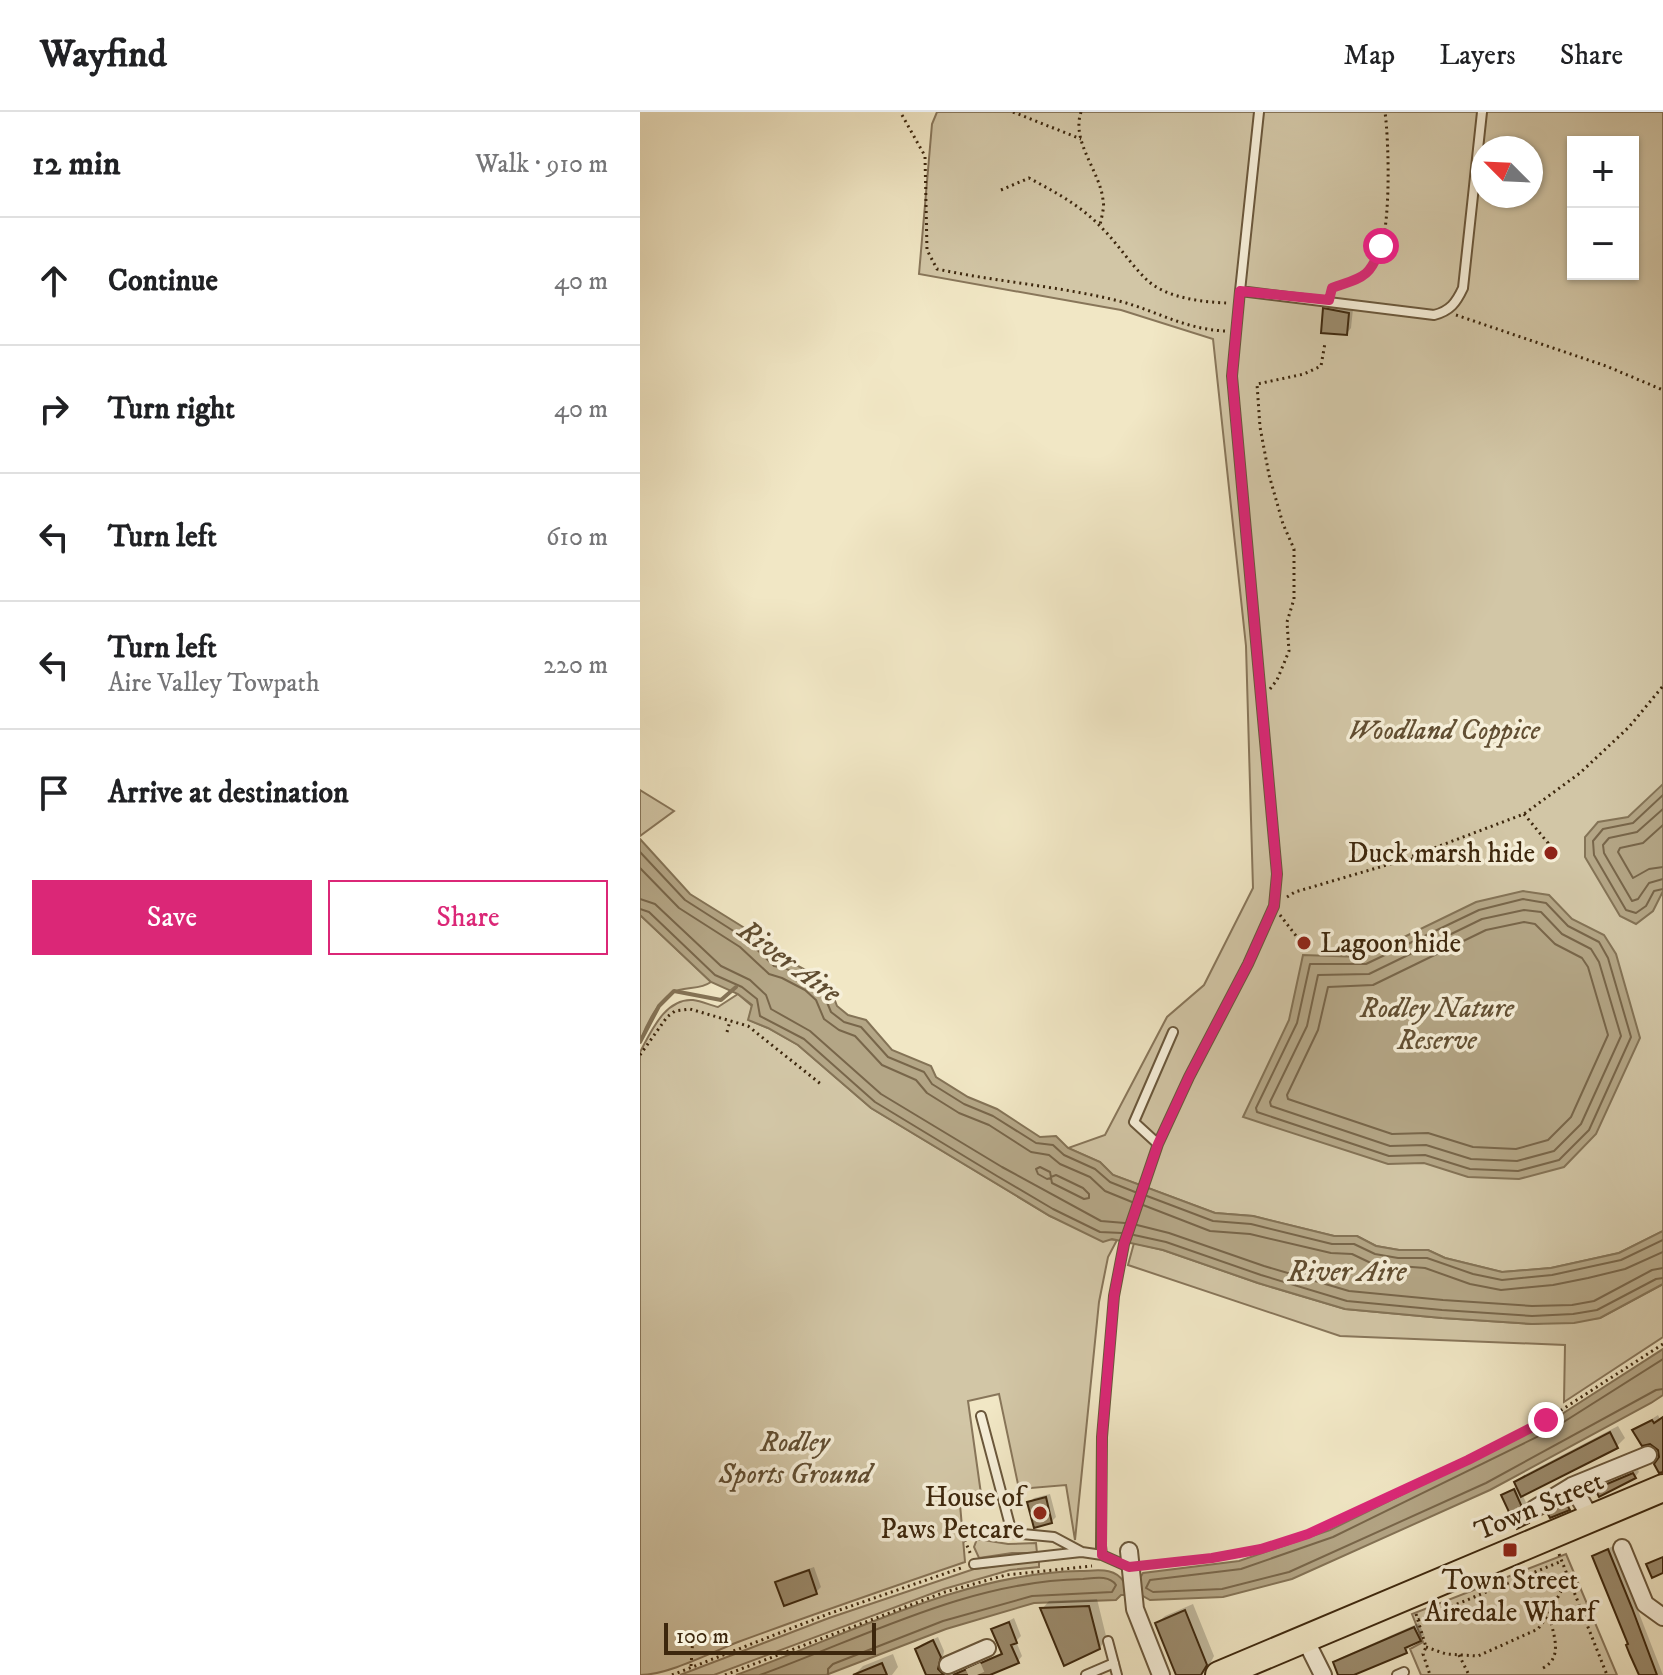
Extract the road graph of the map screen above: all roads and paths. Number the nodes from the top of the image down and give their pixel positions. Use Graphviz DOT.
graph roads {
  1 [pos="1013,112"];
  2 [pos="1081,112"];
  3 [pos="1259,112"];
  4 [pos="1385,112"];
  5 [pos="1482,112"];
  6 [pos="902,115"];
  7 [pos="1081,139"];
  8 [pos="1001,190"];
  9 [pos="1100,226"];
  10 [pos="1240,291"];
  11 [pos="1329,300"];
  12 [pos="1239,304"];
  13 [pos="1447,312"];
  14 [pos="1237,332"];
  15 [pos="1325,343"];
  16 [pos="1663,390"];
  17 [pos="1663,686"];
  18 [pos="1261,701"];
  19 [pos="1524,814"];
  20 [pos="1549,849"];
  21 [pos="1446,854"];
  22 [pos="1397,862"];
  23 [pos="1274,906"];
  24 [pos="1300,941"];
  25 [pos="730,1021"];
  26 [pos="727,1032"];
  27 [pos="1173,1032"];
  28 [pos="640,1055"];
  29 [pos="822,1085"];
  30 [pos="1158,1144"];
  31 [pos="1663,1344"];
  32 [pos="981,1416"];
  33 [pos="1648,1455"];
  34 [pos="1572,1486"];
  35 [pos="1663,1488"];
  36 [pos="1534,1509"];
  37 [pos="1591,1518"];
  38 [pos="951,1526"];
  39 [pos="960,1529"];
  40 [pos="1012,1533"];
  41 [pos="1622,1548"];
  42 [pos="1082,1552"];
  43 [pos="1102,1555"];
  44 [pos="974,1564"];
  45 [pos="1130,1565"];
  46 [pos="1568,1578"];
  47 [pos="1549,1614"];
  48 [pos="1663,1617"];
  49 [pos="693,1637"];
  50 [pos="1305,1639"];
  51 [pos="1108,1641"];
  52 [pos="1426,1647"];
  53 [pos="987,1648"];
  54 [pos="1459,1655"];
  55 [pos="1114,1663"];
  56 [pos="948,1665"];
  57 [pos="691,1666"];
  58 [pos="1543,1668"];
  59 [pos="672,1675"];
  60 [pos="725,1675"];
  61 [pos="1086,1675"];
  62 [pos="1117,1675"];
  63 [pos="1161,1675"];
  64 [pos="1219,1675"];
  65 [pos="1323,1675"];
  66 [pos="1430,1675"];
  67 [pos="1469,1675"];
  68 [pos="1607,1675"];
  1 -- 7 [label="path"];
  2 -- 7 [label="path"];
  3 -- 10 [label="lane"];
  4 -- 11 [label="path"];
  5 -- 13 [label="lane"];
  6 -- 14 [label="path"];
  7 -- 9 [label="path"];
  8 -- 9 [label="path"];
  9 -- 12 [label="path"];
  10 -- 11 [label="lane"];
  10 -- 12 [label="lane"];
  11 -- 13 [label="lane"];
  12 -- 14 [label="lane"];
  13 -- 16 [label="path"];
  14 -- 18 [label="lane"];
  15 -- 18 [label="path"];
  17 -- 19 [label="path"];
  18 -- 23 [label="lane"];
  19 -- 20 [label="path"];
  19 -- 22 [label="path"];
  21 -- 22 [label="path"];
  22 -- 23 [label="path"];
  23 -- 24 [label="path"];
  23 -- 30 [label="lane"];
  25 -- 26 [label="path"];
  25 -- 28 [label="path"];
  25 -- 29 [label="path"];
  27 -- 30 [label="lane"];
  30 -- 43 [label="lane"];
  31 -- 45 [label="path"];
  32 -- 40 [label="lane"];
  33 -- 34 [label="street"];
  34 -- 36 [label="street"];
  34 -- 37 [label="street"];
  35 -- 37 [label="main road, Town Street"];
  37 -- 50 [label="main road, Town Street"];
  38 -- 39 [label="path"];
  39 -- 40 [label="path"];
  39 -- 44 [label="path"];
  40 -- 42 [label="lane"];
  41 -- 48 [label="street"];
  42 -- 43 [label="lane"];
  42 -- 44 [label="lane"];
  43 -- 45 [label="lane"];
  44 -- 57 [label="path"];
  45 -- 60 [label="path"];
  45 -- 63 [label="street"];
  46 -- 47 [label="path"];
  46 -- 52 [label="path"];
  46 -- 68 [label="path"];
  47 -- 54 [label="path"];
  47 -- 58 [label="path"];
  49 -- 57 [label="path"];
  50 -- 64 [label="main road, Town Street"];
  50 -- 65 [label="street"];
  51 -- 55 [label="lane"];
  52 -- 54 [label="path"];
  52 -- 66 [label="path"];
  53 -- 56 [label="street"];
  54 -- 67 [label="path"];
  55 -- 61 [label="lane"];
  55 -- 62 [label="lane"];
  57 -- 59 [label="path"];
}
